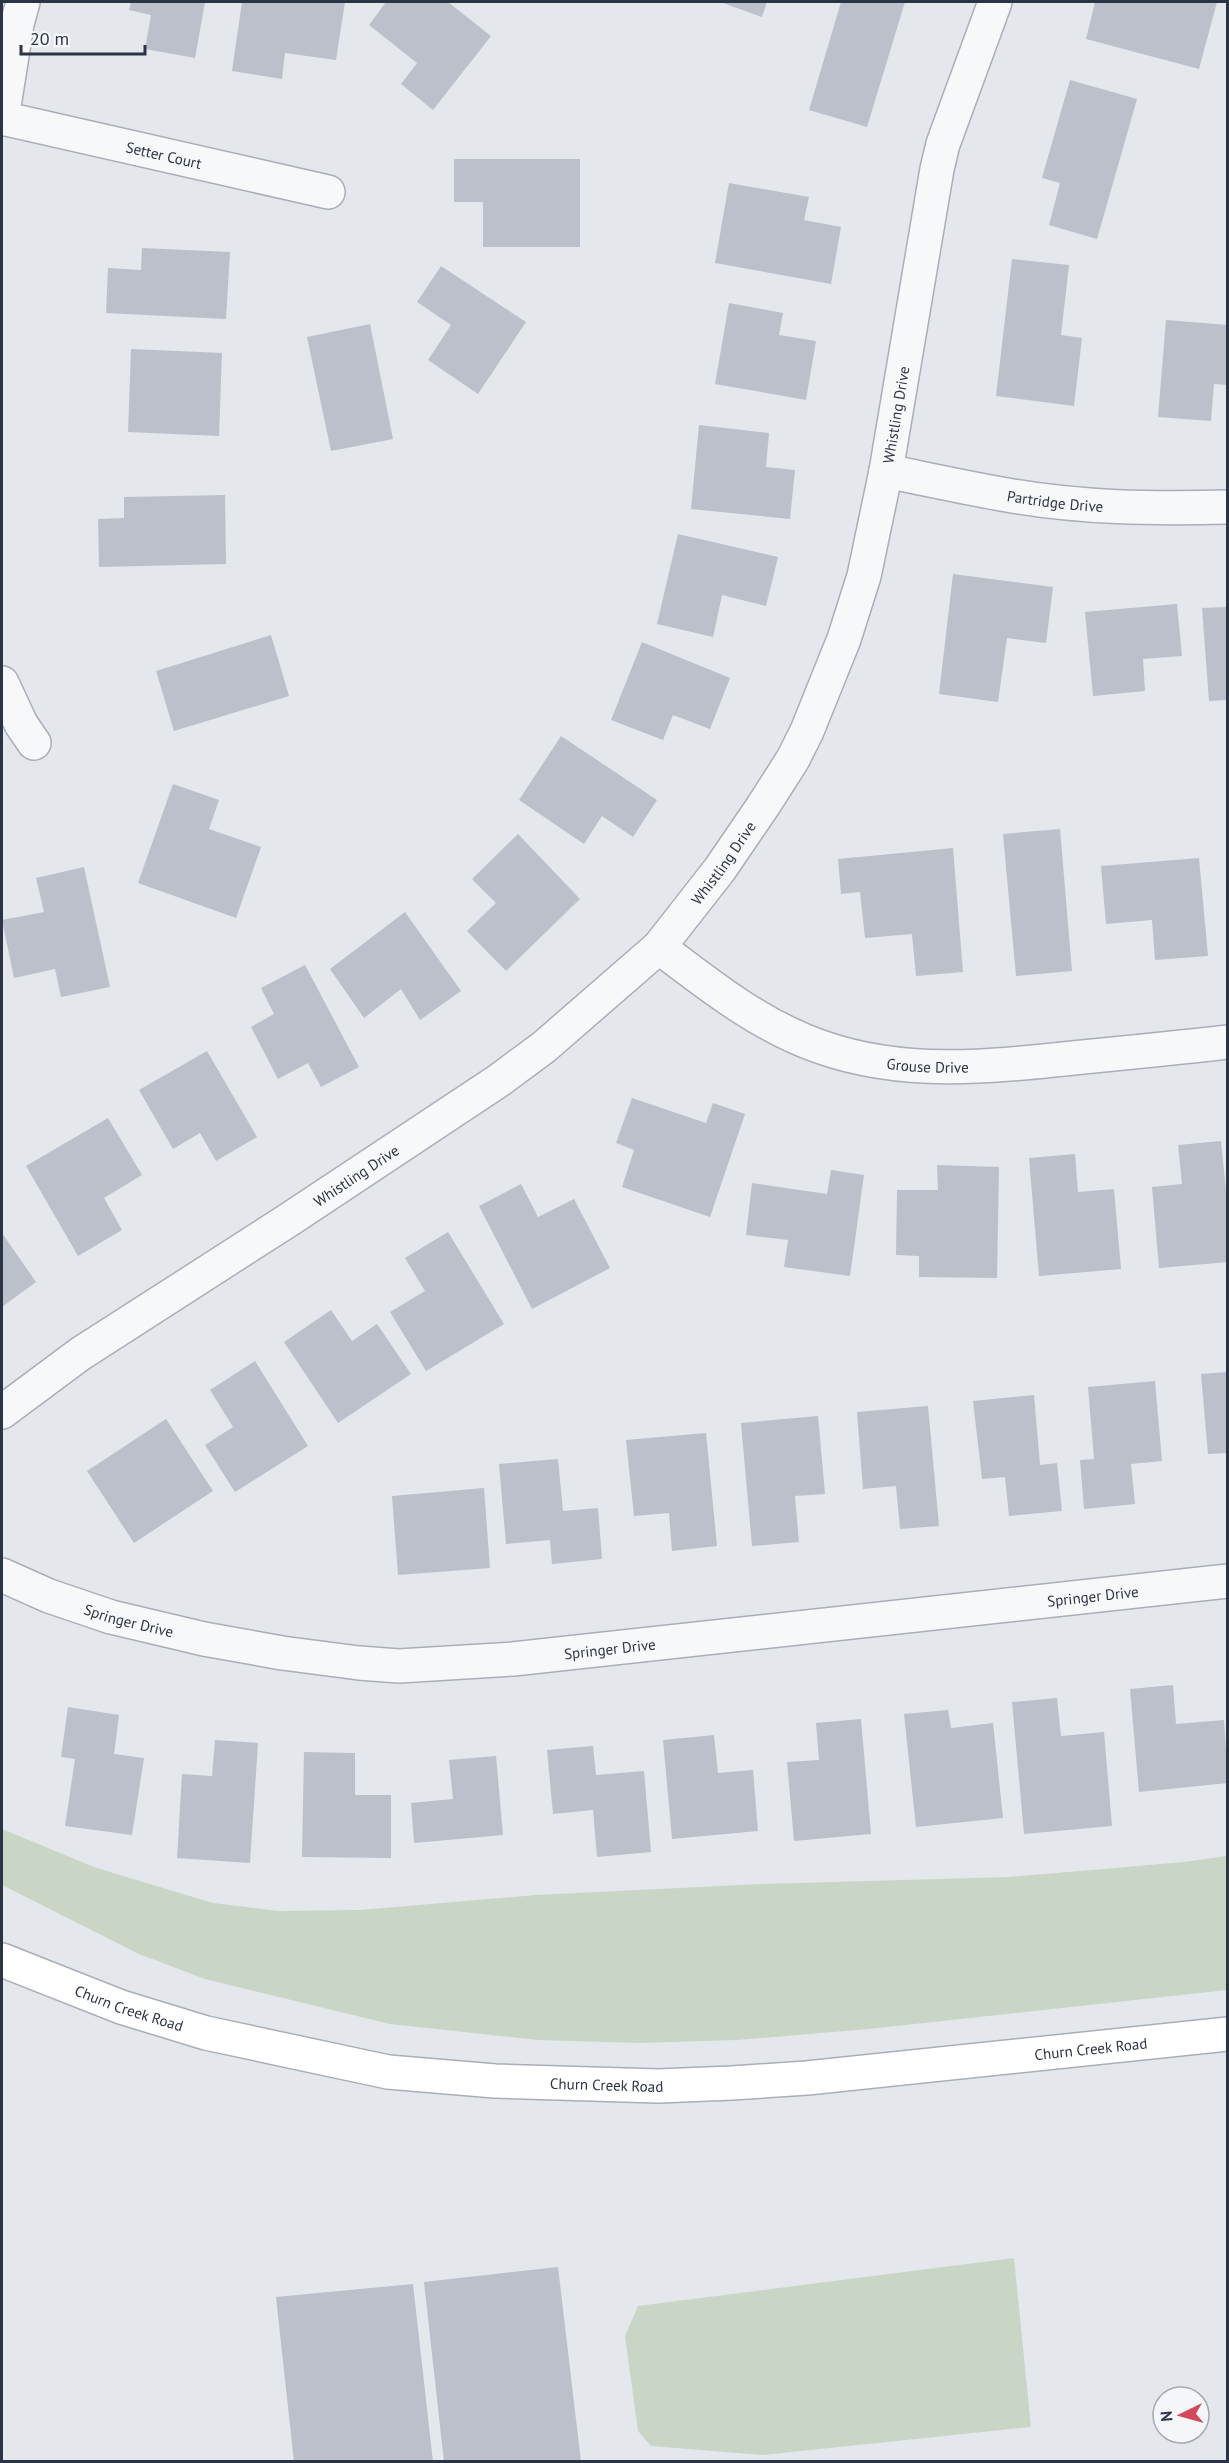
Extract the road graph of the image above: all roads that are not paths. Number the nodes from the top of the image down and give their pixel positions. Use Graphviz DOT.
graph roads {
  1 [pos="23,2"];
  2 [pos="995,2"];
  3 [pos="2,119"];
  4 [pos="328,192"];
  5 [pos="886,471"];
  6 [pos="1227,507"];
  7 [pos="2,683"];
  8 [pos="34,743"];
  9 [pos="658,947"];
  10 [pos="1227,1042"];
  11 [pos="2,1412"];
  12 [pos="2,1575"];
  13 [pos="1227,1581"];
  14 [pos="2,1960"];
  15 [pos="1227,2034"];
  1 -- 3 [label="street"];
  2 -- 5 [label="street, Whistling Drive"];
  3 -- 4 [label="street, Setter Court"];
  5 -- 6 [label="street, Partridge Drive"];
  5 -- 9 [label="street, Whistling Drive"];
  7 -- 8 [label="street"];
  9 -- 10 [label="street, Grouse Drive"];
  9 -- 11 [label="street, Whistling Drive"];
  12 -- 13 [label="street, Springer Drive"];
  14 -- 15 [label="main road, Churn Creek Road"];
}
